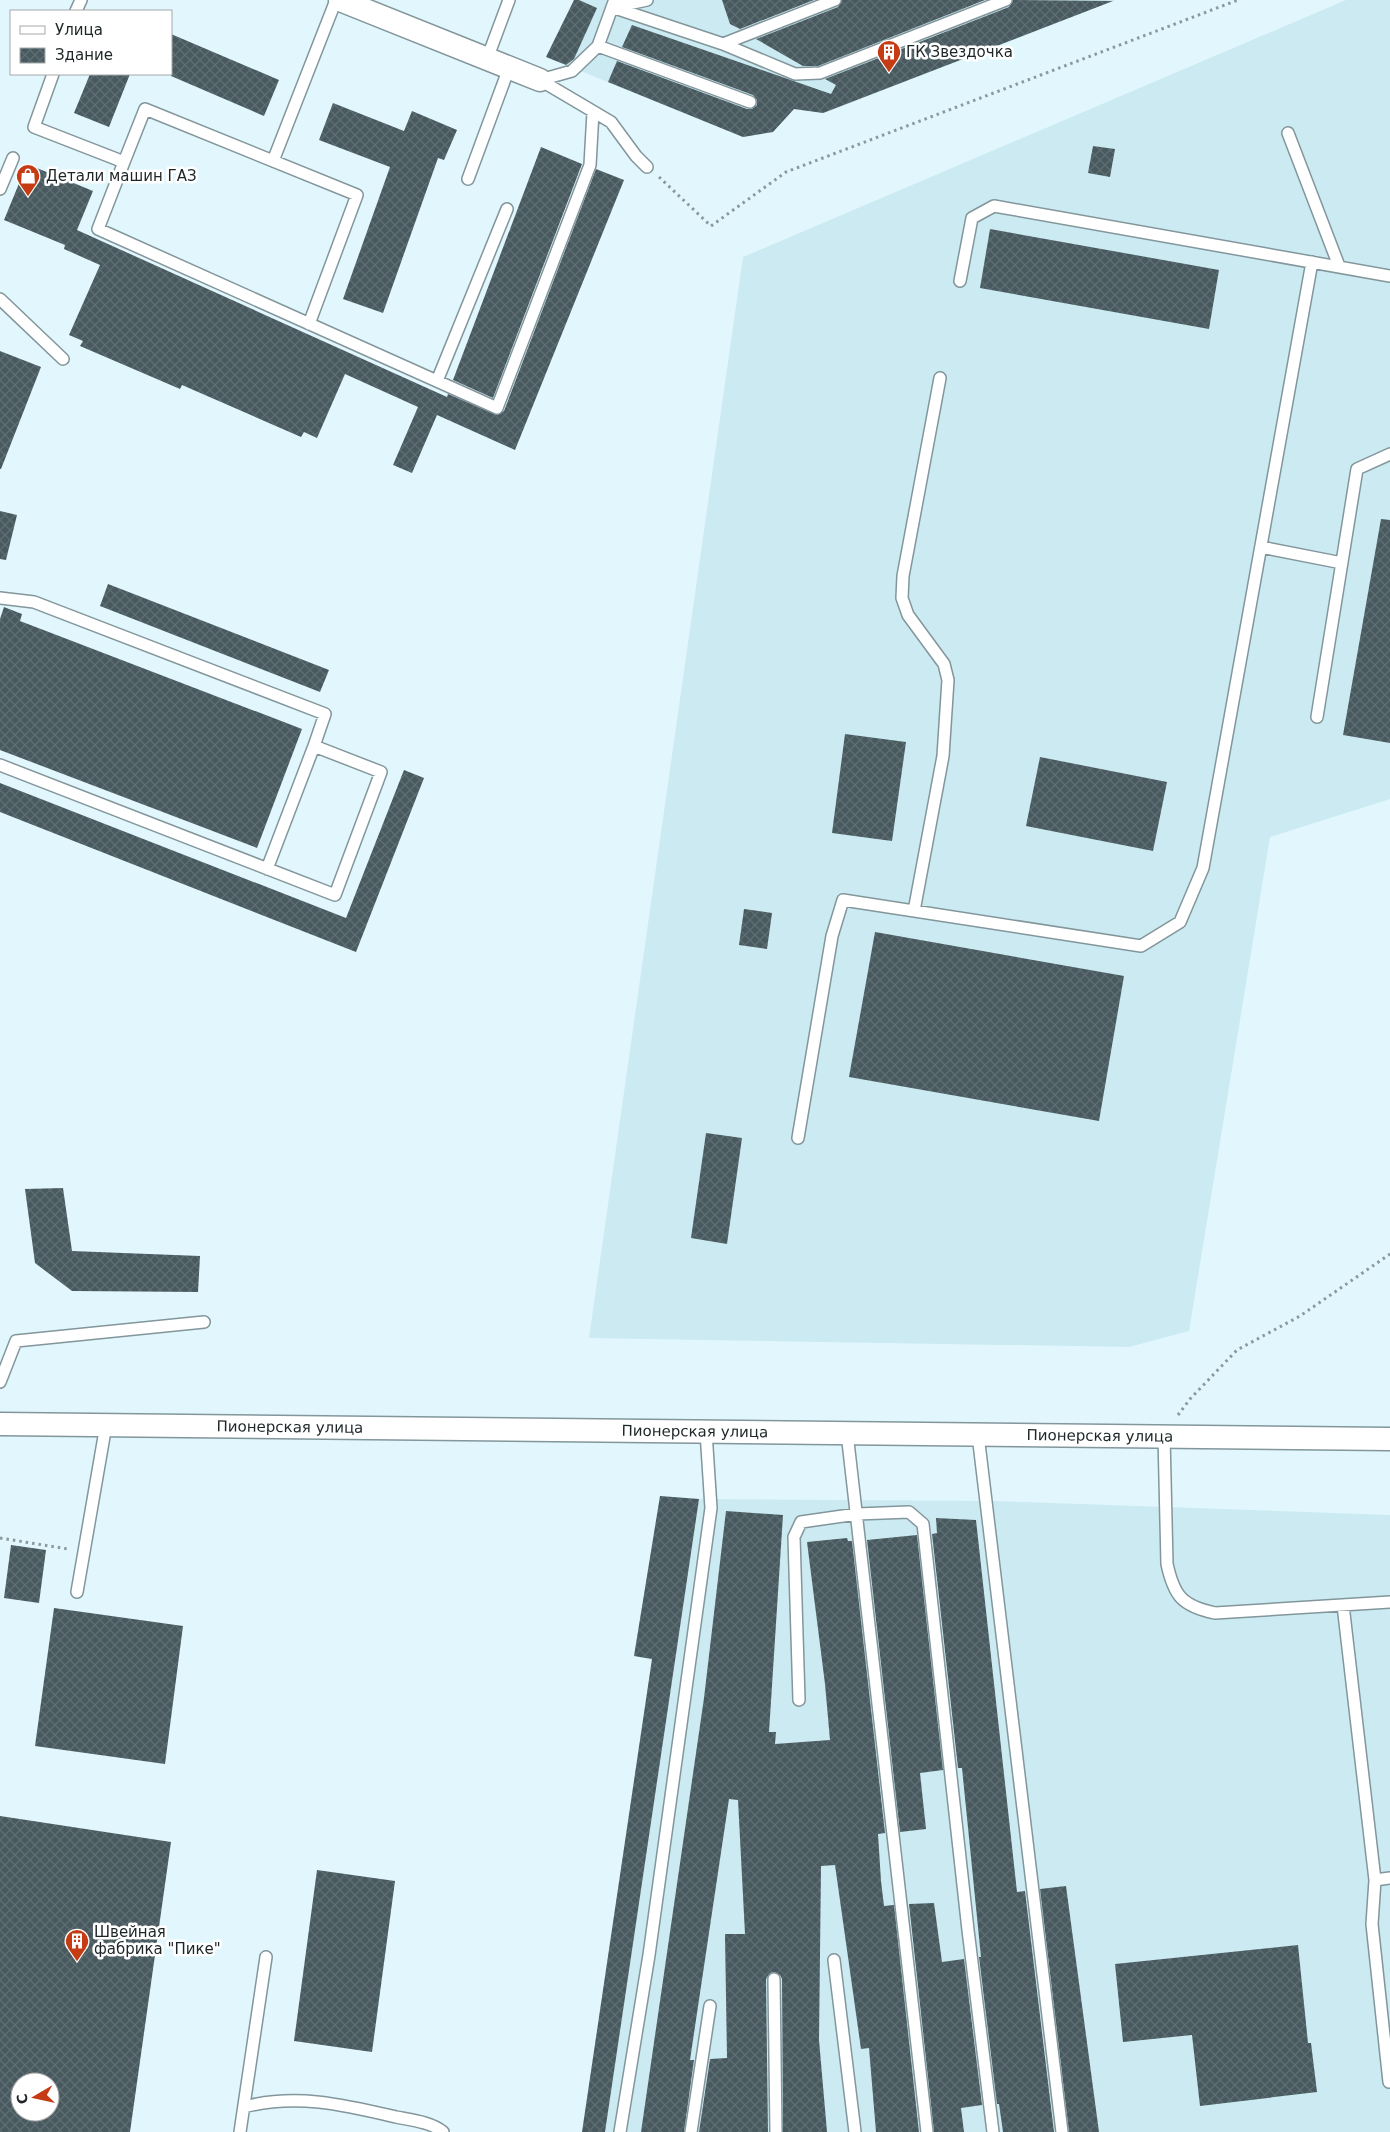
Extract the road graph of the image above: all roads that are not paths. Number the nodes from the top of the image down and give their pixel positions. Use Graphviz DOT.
graph roads {
  1 [pos="338,0"];
  2 [pos="510,0"];
  3 [pos="647,0"];
  4 [pos="835,0"];
  5 [pos="1006,0"];
  6 [pos="614,4"];
  7 [pos="723,44"];
  8 [pos="598,46"];
  9 [pos="487,59"];
  10 [pos="510,68"];
  11 [pos="53,75"];
  12 [pos="540,80"];
  13 [pos="750,102"];
  14 [pos="594,112"];
  15 [pos="1288,132"];
  16 [pos="13,158"];
  17 [pos="274,161"];
  18 [pos="124,162"];
  19 [pos="647,167"];
  20 [pos="468,179"];
  21 [pos="0,189"];
  22 [pos="507,209"];
  23 [pos="1312,262"];
  24 [pos="1339,266"];
  25 [pos="1390,276"];
  26 [pos="960,281"];
  27 [pos="0,299"];
  28 [pos="309,324"];
  29 [pos="63,359"];
  30 [pos="940,378"];
  31 [pos="438,381"];
  32 [pos="1390,454"];
  33 [pos="1260,547"];
  34 [pos="1342,563"];
  35 [pos="0,598"];
  36 [pos="1317,717"];
  37 [pos="314,746"];
  38 [pos="0,765"];
  39 [pos="267,869"];
  40 [pos="914,911"];
  41 [pos="798,1138"];
  42 [pos="204,1322"];
  43 [pos="0,1382"];
  44 [pos="0,1424"];
  45 [pos="106,1425"];
  46 [pos="706,1432"];
  47 [pos="847,1433"];
  48 [pos="978,1435"];
  49 [pos="1164,1436"];
  50 [pos="1390,1439"];
  51 [pos="857,1514"];
  52 [pos="77,1592"];
  53 [pos="1390,1602"];
  54 [pos="1343,1605"];
  55 [pos="799,1700"];
  56 [pos="1390,1878"];
  57 [pos="1375,1880"];
  58 [pos="266,1957"];
  59 [pos="834,1960"];
  60 [pos="774,1979"];
  61 [pos="710,2006"];
  62 [pos="1389,2082"];
  63 [pos="244,2107"];
  64 [pos="240,2132"];
  65 [pos="443,2132"];
  66 [pos="620,2132"];
  67 [pos="691,2132"];
  68 [pos="776,2132"];
  69 [pos="856,2132"];
  70 [pos="927,2132"];
  71 [pos="993,2132"];
  72 [pos="1062,2132"];
  1 -- 9 [label="street"];
  1 -- 17 [label="lane"];
  2 -- 9 [label="lane"];
  3 -- 6 [label="lane"];
  4 -- 7 [label="lane"];
  5 -- 7 [label="lane"];
  6 -- 7 [label="lane"];
  6 -- 8 [label="lane"];
  8 -- 12 [label="lane"];
  8 -- 13 [label="lane"];
  9 -- 10 [label="street"];
  10 -- 12 [label="street"];
  10 -- 20 [label="lane"];
  11 -- 18 [label="lane"];
  12 -- 14 [label="lane"];
  14 -- 19 [label="lane"];
  14 -- 31 [label="lane"];
  15 -- 24 [label="lane"];
  16 -- 21 [label="lane"];
  17 -- 18 [label="lane"];
  17 -- 28 [label="lane"];
  18 -- 28 [label="lane"];
  22 -- 31 [label="lane"];
  23 -- 24 [label="lane"];
  23 -- 26 [label="lane"];
  23 -- 33 [label="lane"];
  24 -- 25 [label="lane"];
  27 -- 29 [label="lane"];
  28 -- 31 [label="lane"];
  30 -- 40 [label="lane"];
  32 -- 34 [label="lane"];
  33 -- 34 [label="lane"];
  33 -- 40 [label="lane"];
  34 -- 36 [label="lane"];
  35 -- 37 [label="lane"];
  37 -- 39 [label="lane"];
  37 -- 39 [label="lane"];
  38 -- 39 [label="lane"];
  40 -- 41 [label="lane"];
  42 -- 43 [label="lane"];
  44 -- 45 [label="street, Пионерская улица"];
  45 -- 46 [label="street, Пионерская улица"];
  45 -- 52 [label="lane"];
  46 -- 47 [label="street, Пионерская улица"];
  46 -- 66 [label="lane"];
  47 -- 48 [label="street, Пионерская улица"];
  47 -- 51 [label="lane"];
  48 -- 49 [label="street, Пионерская улица"];
  48 -- 72 [label="lane"];
  49 -- 50 [label="street, Пионерская улица"];
  49 -- 54 [label="lane"];
  51 -- 55 [label="lane"];
  51 -- 70 [label="lane"];
  51 -- 71 [label="lane"];
  53 -- 54 [label="lane"];
  54 -- 57 [label="lane"];
  56 -- 57 [label="lane"];
  57 -- 62 [label="lane"];
  58 -- 63 [label="lane"];
  59 -- 69 [label="lane"];
  60 -- 68 [label="lane"];
  61 -- 67 [label="lane"];
  63 -- 64 [label="lane"];
  63 -- 65 [label="lane"];
}
